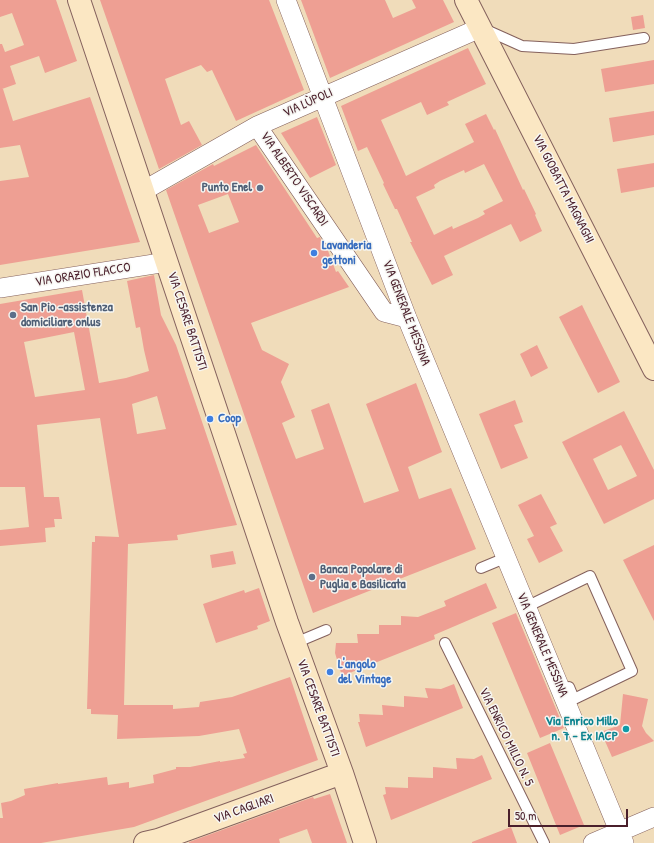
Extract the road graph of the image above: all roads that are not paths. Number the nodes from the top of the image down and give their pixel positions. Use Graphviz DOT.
graph roads {
  1 [pos="79,0"];
  2 [pos="286,0"];
  3 [pos="473,12"];
  4 [pos="644,38"];
  5 [pos="323,96"];
  6 [pos="257,126"];
  7 [pos="143,191"];
  8 [pos="167,262"];
  9 [pos="0,288"];
  10 [pos="407,318"];
  11 [pos="654,369"];
  12 [pos="506,558"];
  13 [pos="481,568"];
  14 [pos="530,605"];
  15 [pos="326,630"];
  16 [pos="445,642"];
  17 [pos="294,643"];
  18 [pos="342,773"];
  19 [pos="654,817"];
  20 [pos="622,838"];
  21 [pos="154,842"];
  22 [pos="364,843"];
  23 [pos="544,843"];
  24 [pos="593,843"];
  1 -- 7 [label="main road, VIA CESARE BATTISTI"];
  2 -- 5 [label="street, VIA GENERALE MESSINA"];
  3 -- 4 [label="lane"];
  3 -- 5 [label="street, VIA LÙPOLI"];
  3 -- 11 [label="main road, VIA GIOBATTA MAGNAGHI"];
  5 -- 6 [label="street, VIA LÙPOLI"];
  5 -- 10 [label="street, VIA GENERALE MESSINA"];
  6 -- 7 [label="street, VIA LÙPOLI"];
  6 -- 10 [label="street, VIA ALBERTO VISCARDI"];
  7 -- 8 [label="main road, VIA CESARE BATTISTI"];
  8 -- 9 [label="street, VIA ORAZIO FLACCO"];
  8 -- 17 [label="main road, VIA CESARE BATTISTI"];
  10 -- 12 [label="street, VIA GENERALE MESSINA"];
  12 -- 13 [label="lane"];
  12 -- 14 [label="street, VIA GENERALE MESSINA"];
  14 -- 14 [label="lane"];
  14 -- 20 [label="street, VIA GENERALE MESSINA"];
  15 -- 17 [label="lane, VIA CESARE BATTISTI"];
  16 -- 23 [label="lane, VIA ENRICO MILLO N. 5"];
  17 -- 18 [label="main road, VIA CESARE BATTISTI"];
  18 -- 21 [label="main road, VIA CAGLIARI"];
  18 -- 22 [label="main road, VIA CESARE BATTISTI"];
  19 -- 20 [label="street"];
  20 -- 24 [label="street"];
}
